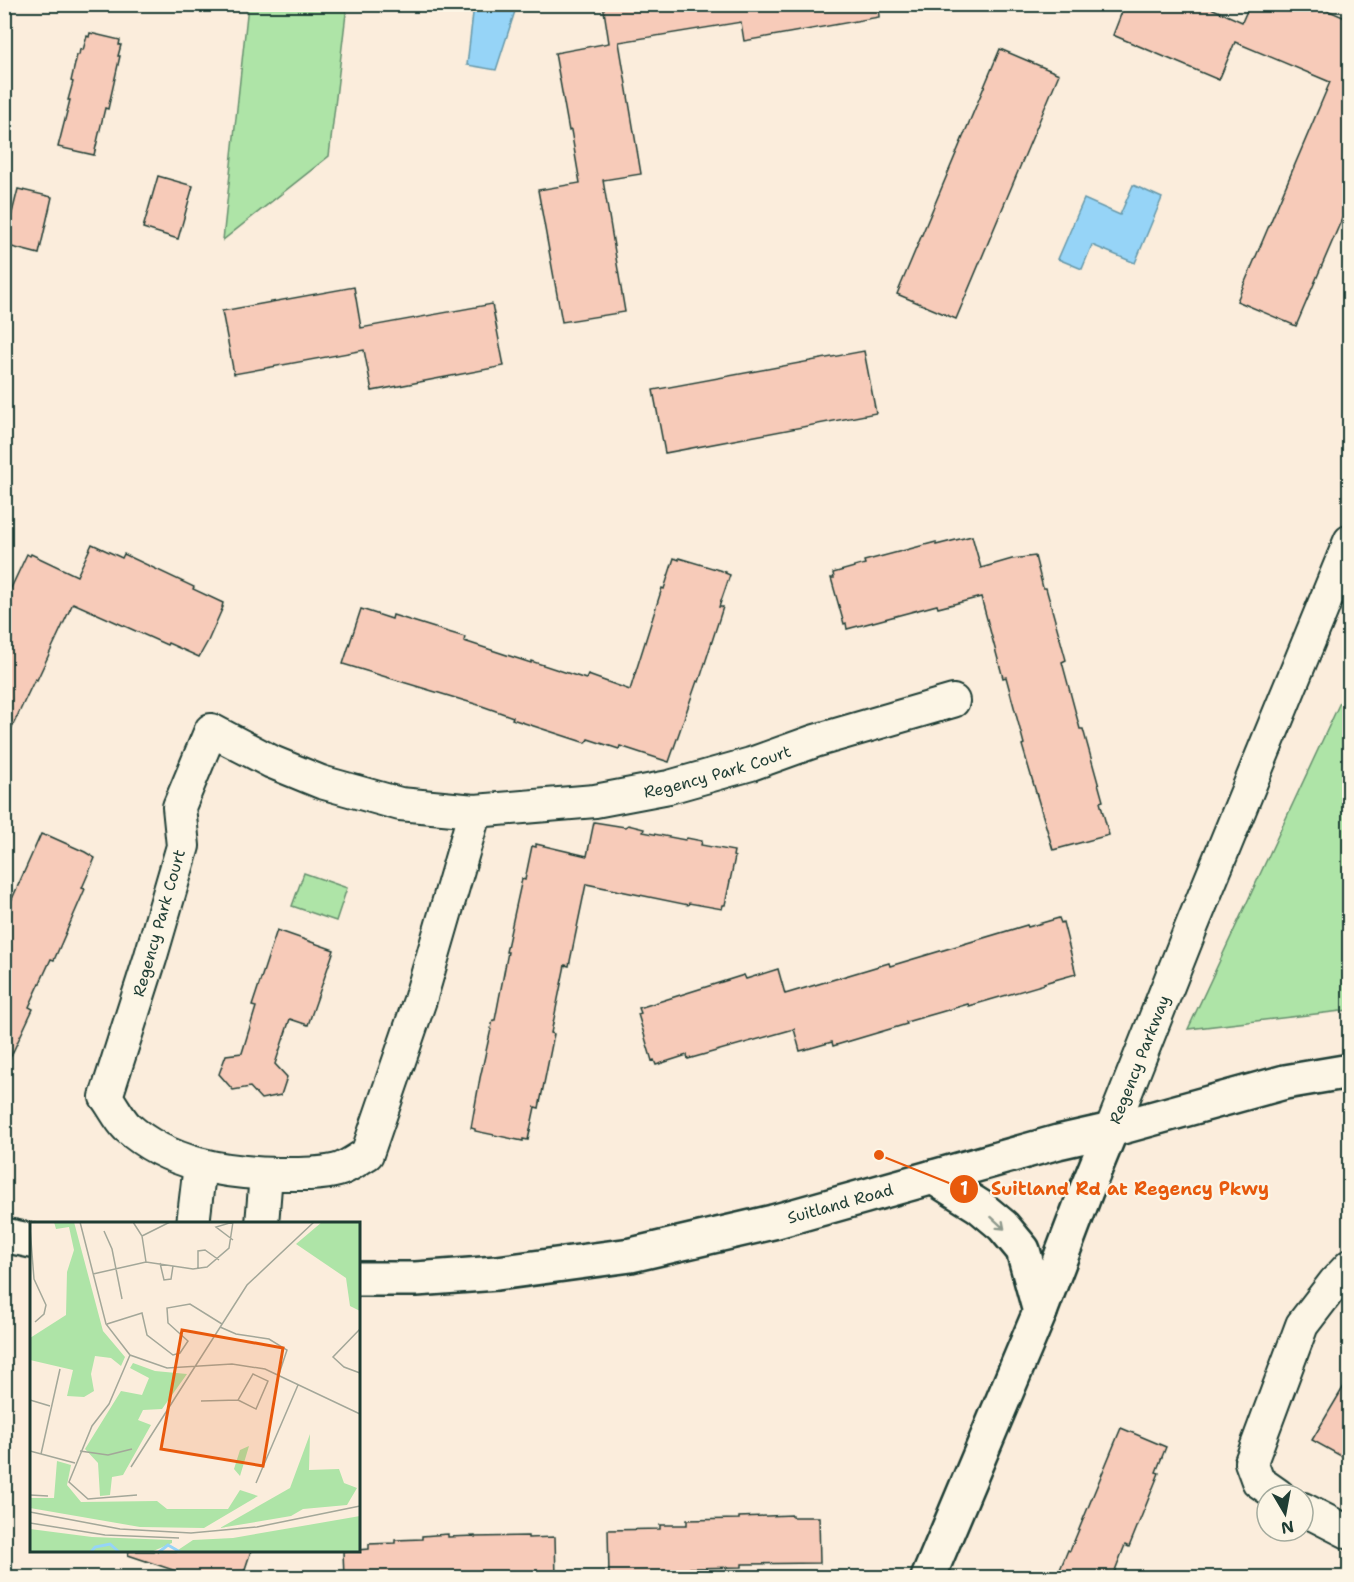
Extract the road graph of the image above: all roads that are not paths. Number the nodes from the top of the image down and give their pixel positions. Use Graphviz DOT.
graph roads {
  1 [pos="1350,541"];
  2 [pos="953,702"];
  3 [pos="475,811"];
  4 [pos="1350,1071"];
  5 [pos="1111,1130"];
  6 [pos="200,1165"];
  7 [pos="266,1174"];
  8 [pos="933,1178"];
  9 [pos="193,1222"];
  10 [pos="262,1222"];
  11 [pos="4,1235"];
  12 [pos="30,1241"];
  13 [pos="1350,1266"];
  14 [pos="360,1278"];
  15 [pos="1040,1312"];
  16 [pos="1261,1483"];
  17 [pos="1315,1515"];
  18 [pos="1350,1533"];
  19 [pos="928,1578"];
  1 -- 5 [label="street, Regency Parkway"];
  2 -- 3 [label="street, Regency Park Court"];
  3 -- 6 [label="street, Regency Park Court"];
  3 -- 7 [label="street, Regency Park Court"];
  4 -- 5 [label="main road, Suitland Road"];
  5 -- 8 [label="main road, Suitland Road"];
  5 -- 15 [label="main road, Regency Parkway"];
  6 -- 7 [label="street, Regency Park Court"];
  6 -- 9 [label="street"];
  7 -- 10 [label="street"];
  8 -- 14 [label="main road, Suitland Road"];
  8 -- 15 [label="main road, one-way"];
  11 -- 12 [label="main road"];
  13 -- 16 [label="street"];
  15 -- 19 [label="main road, Regency Parkway"];
  17 -- 18 [label="street"];
}
